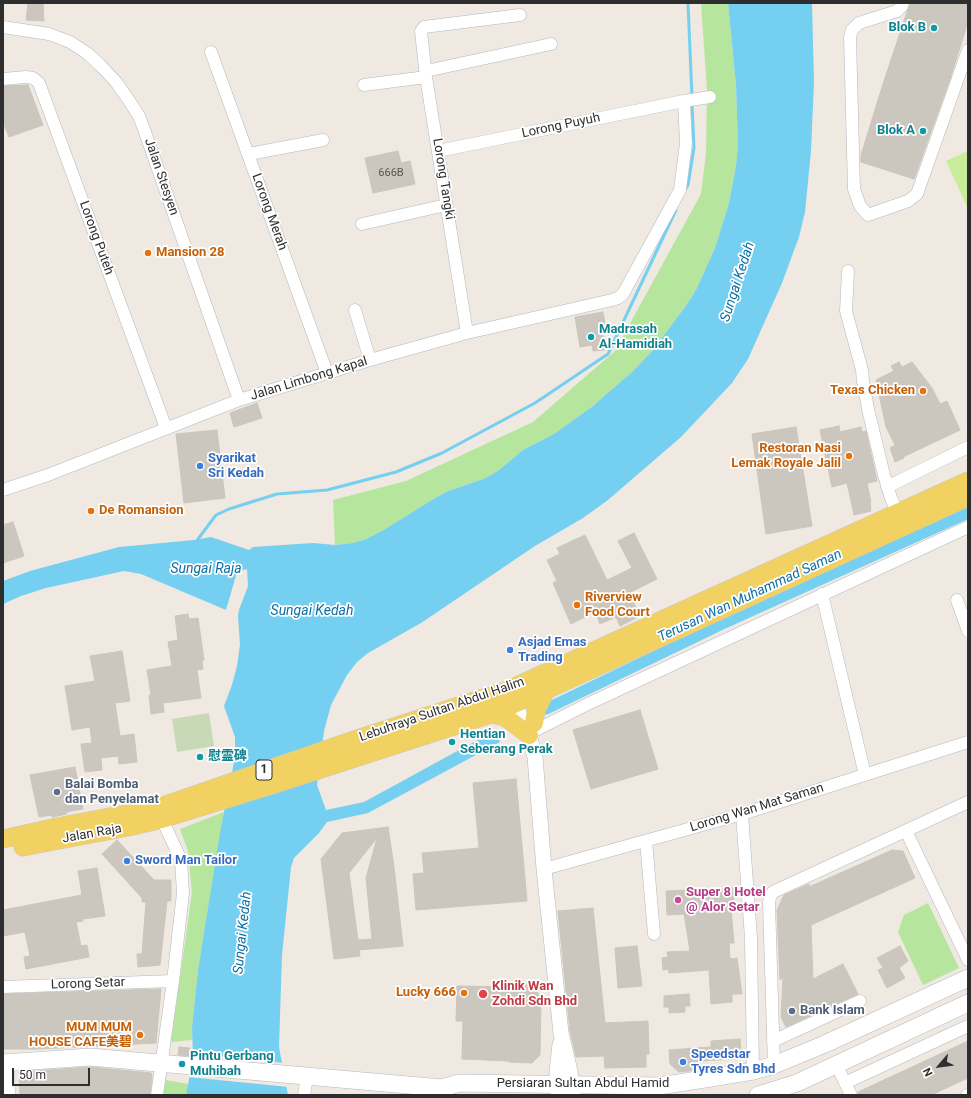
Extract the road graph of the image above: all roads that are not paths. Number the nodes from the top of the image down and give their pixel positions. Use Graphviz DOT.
graph roads {
  1 [pos="903,3"];
  2 [pos="520,15"];
  3 [pos="3,27"];
  4 [pos="552,44"];
  5 [pos="968,50"];
  6 [pos="211,52"];
  7 [pos="965,68"];
  8 [pos="426,74"];
  9 [pos="3,79"];
  10 [pos="364,85"];
  11 [pos="323,140"];
  12 [pos="438,151"];
  13 [pos="248,154"];
  14 [pos="446,205"];
  15 [pos="362,224"];
  16 [pos="848,271"];
  17 [pos="623,294"];
  18 [pos="356,310"];
  19 [pos="468,333"];
  20 [pos="370,360"];
  21 [pos="327,373"];
  22 [pos="239,400"];
  23 [pos="166,428"];
  24 [pos="968,447"];
  25 [pos="968,481"];
  26 [pos="887,487"];
  27 [pos="3,490"];
  28 [pos="968,497"];
  29 [pos="898,514"];
  30 [pos="968,527"];
  31 [pos="822,594"];
  32 [pos="956,600"];
  33 [pos="968,631"];
  34 [pos="546,690"];
  35 [pos="516,695"];
  36 [pos="491,714"];
  37 [pos="533,729"];
  38 [pos="968,742"];
  39 [pos="356,748"];
  40 [pos="865,775"];
  41 [pos="968,802"];
  42 [pos="160,813"];
  43 [pos="742,814"];
  44 [pos="906,831"];
  45 [pos="3,839"];
  46 [pos="646,841"];
  47 [pos="3,850"];
  48 [pos="544,869"];
  49 [pos="654,934"];
  50 [pos="968,960"];
  51 [pos="968,978"];
  52 [pos="173,981"];
  53 [pos="3,987"];
  54 [pos="860,1001"];
  55 [pos="968,1003"];
  56 [pos="968,1026"];
  57 [pos="773,1041"];
  58 [pos="6,1062"];
  59 [pos="168,1063"];
  60 [pos="836,1064"];
  61 [pos="774,1065"];
  62 [pos="753,1070"];
  63 [pos="302,1076"];
  64 [pos="845,1083"];
  65 [pos="565,1090"];
  66 [pos="448,1092"];
  67 [pos="9,1095"];
  68 [pos="157,1095"];
  69 [pos="304,1095"];
  70 [pos="758,1095"];
  71 [pos="851,1095"];
  1 -- 7 [label="street"];
  2 -- 8 [label="street, Lorong Tangki"];
  3 -- 22 [label="street, Jalan Stesyen"];
  4 -- 8 [label="street"];
  5 -- 7 [label="street"];
  6 -- 13 [label="street, Lorong Merah"];
  8 -- 10 [label="street"];
  8 -- 12 [label="street, Lorong Tangki"];
  9 -- 23 [label="street, Lorong Puteh"];
  11 -- 13 [label="street"];
  12 -- 14 [label="street, Lorong Tangki"];
  12 -- 17 [label="street, Lorong Puyuh"];
  13 -- 21 [label="street, Lorong Merah"];
  14 -- 15 [label="street"];
  14 -- 19 [label="street, Lorong Tangki"];
  16 -- 26 [label="street"];
  17 -- 19 [label="street, Jalan Limbong Kapal"];
  18 -- 20 [label="street"];
  19 -- 20 [label="street, Jalan Limbong Kapal"];
  20 -- 21 [label="street, Jalan Limbong Kapal"];
  21 -- 22 [label="street, Jalan Limbong Kapal"];
  22 -- 23 [label="street, Jalan Limbong Kapal"];
  23 -- 27 [label="street, Jalan Limbong Kapal"];
  24 -- 26 [label="street"];
  25 -- 29 [label="main road, Lebuhraya Sultan Abdul Halim / 1"];
  26 -- 29 [label="street"];
  28 -- 34 [label="main road, Lebuhraya Sultan Abdul Halim / 1"];
  29 -- 35 [label="main road, Lebuhraya Sultan Abdul Halim / 1"];
  30 -- 31 [label="street"];
  31 -- 37 [label="street"];
  31 -- 40 [label="street"];
  32 -- 33 [label="street"];
  34 -- 35 [label="main road, Lebuhraya Sultan Abdul Halim / 1"];
  34 -- 37 [label="main road"];
  35 -- 36 [label="main road, Lebuhraya Sultan Abdul Halim / 1"];
  35 -- 37 [label="street"];
  35 -- 39 [label="main road, Lebuhraya Sultan Abdul Halim / 1"];
  36 -- 37 [label="main road"];
  36 -- 39 [label="main road, Lebuhraya Sultan Abdul Halim / 1"];
  37 -- 48 [label="street"];
  38 -- 40 [label="street, Lorong Wan Mat Saman"];
  39 -- 42 [label="main road, Jalan Raja / 1"];
  40 -- 43 [label="street, Lorong Wan Mat Saman"];
  41 -- 44 [label="street"];
  42 -- 45 [label="main road, Jalan Raja / 1"];
  42 -- 47 [label="main road, Jalan Raja / 1"];
  42 -- 52 [label="street"];
  43 -- 46 [label="street, Lorong Wan Mat Saman"];
  43 -- 62 [label="street"];
  44 -- 50 [label="street"];
  44 -- 57 [label="street"];
  46 -- 48 [label="street, Lorong Wan Mat Saman"];
  46 -- 49 [label="street"];
  48 -- 65 [label="street"];
  51 -- 61 [label="main road, Persiaran Sultan Abdul Hamid"];
  52 -- 53 [label="street, Lorong Setar"];
  52 -- 59 [label="street"];
  54 -- 57 [label="street"];
  55 -- 60 [label="main road"];
  56 -- 64 [label="street"];
  57 -- 61 [label="street"];
  58 -- 59 [label="main road, Persiaran Sultan Abdul Hamid"];
  58 -- 67 [label="street"];
  59 -- 63 [label="main road, Persiaran Sultan Abdul Hamid"];
  59 -- 68 [label="street"];
  60 -- 64 [label="street"];
  60 -- 70 [label="main road"];
  61 -- 62 [label="main road, Persiaran Sultan Abdul Hamid"];
  62 -- 65 [label="main road, Persiaran Sultan Abdul Hamid"];
  63 -- 66 [label="main road, Persiaran Sultan Abdul Hamid"];
  63 -- 69 [label="street"];
  64 -- 71 [label="street"];
  65 -- 66 [label="main road, Persiaran Sultan Abdul Hamid"];
}
